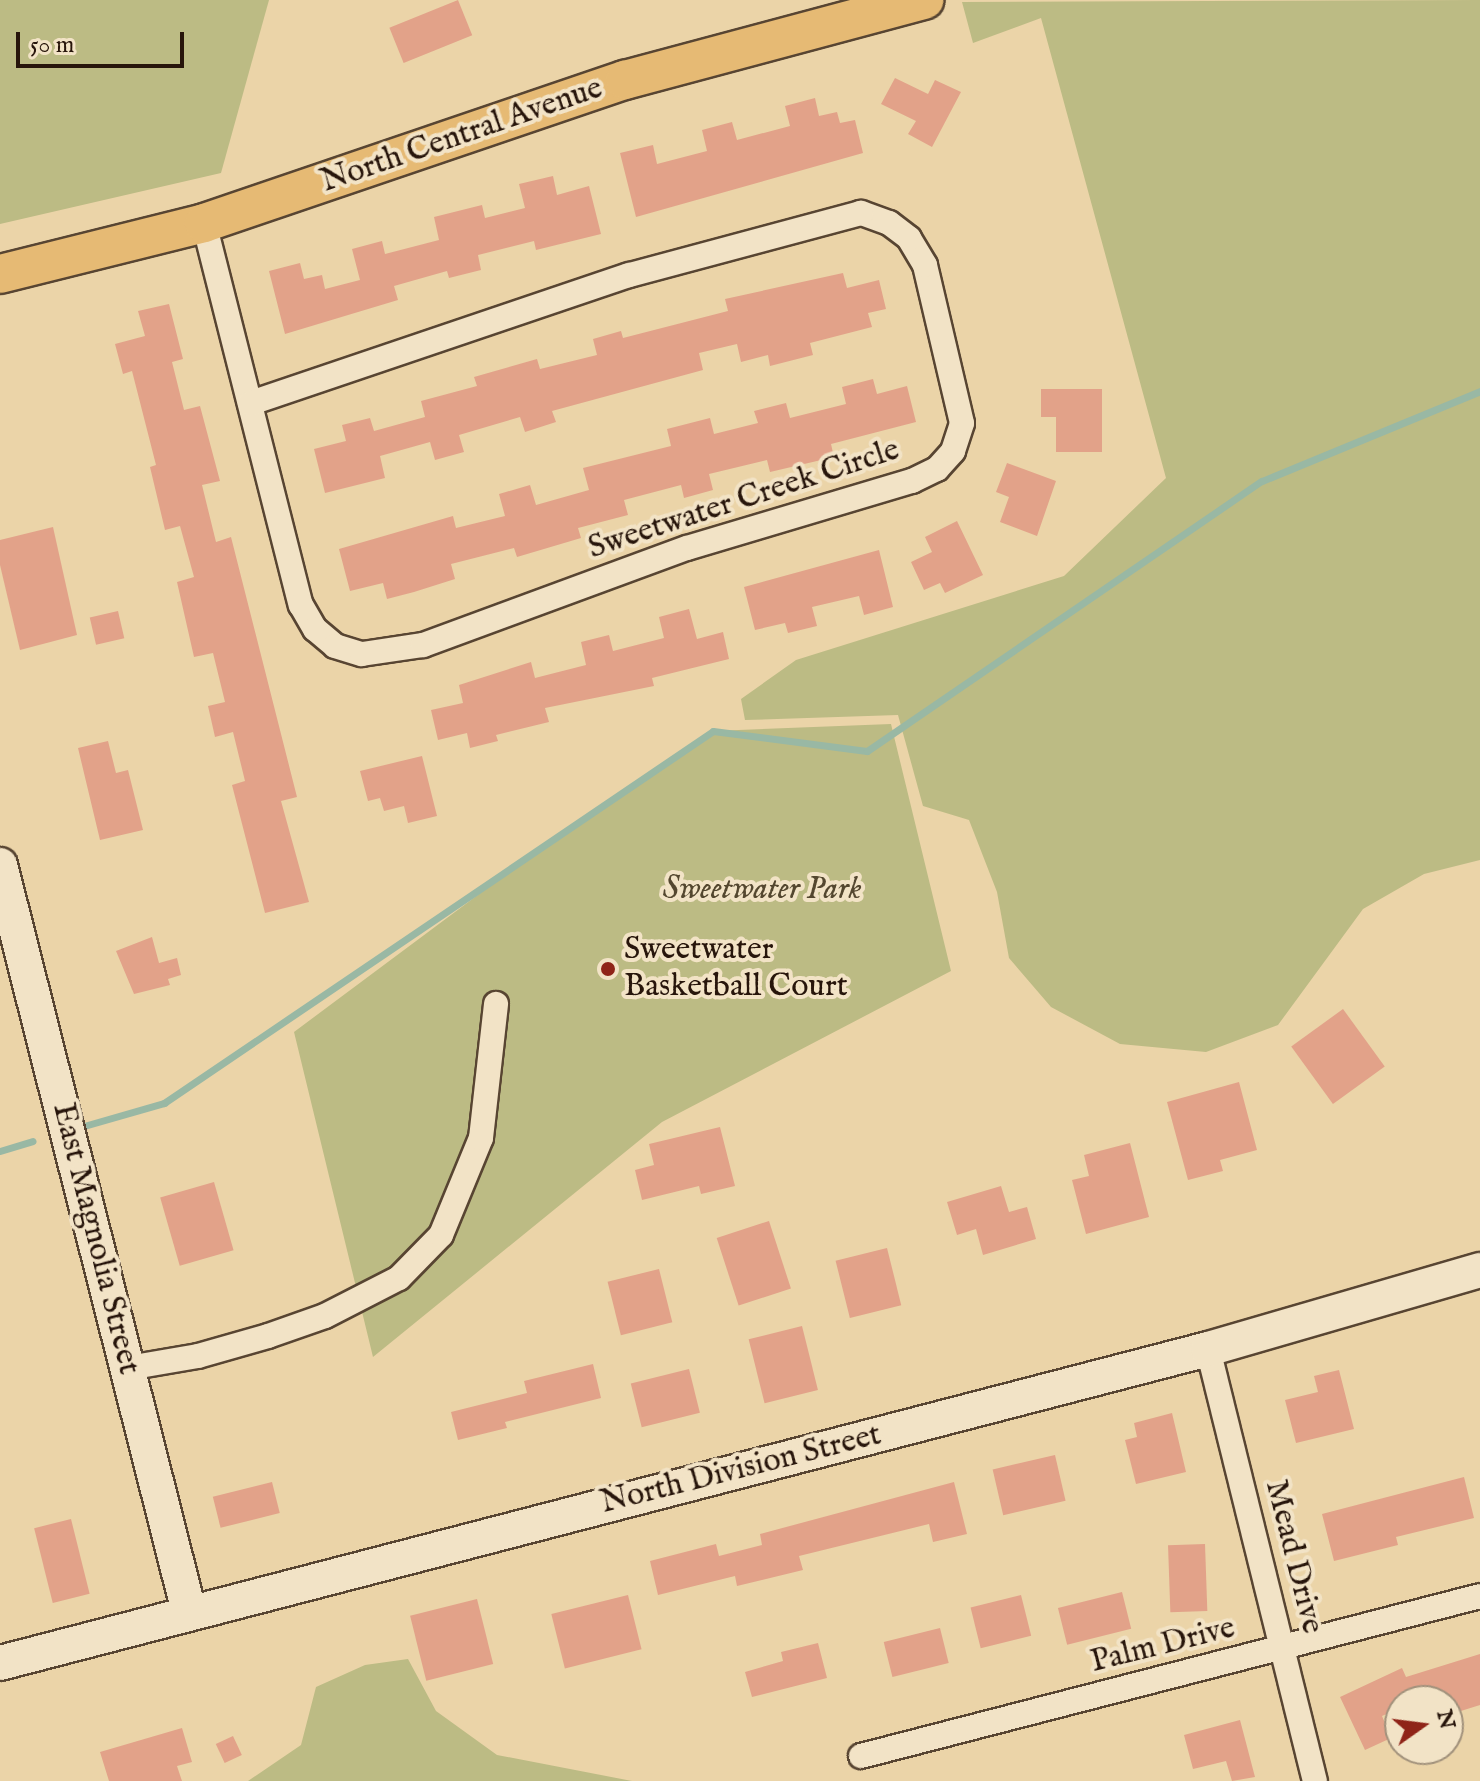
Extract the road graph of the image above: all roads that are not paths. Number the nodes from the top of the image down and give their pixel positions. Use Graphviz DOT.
graph roads {
  1 [pos="924,0"];
  2 [pos="204,223"];
  3 [pos="0,274"];
  4 [pos="250,403"];
  5 [pos="0,865"];
  6 [pos="496,1004"];
  7 [pos="1480,1270"];
  8 [pos="1208,1349"];
  9 [pos="128,1368"];
  10 [pos="1480,1596"];
  11 [pos="189,1612"];
  12 [pos="1282,1648"];
  13 [pos="0,1663"];
  14 [pos="861,1756"];
  15 [pos="1315,1781"];
  1 -- 2 [label="main road, North Central Avenue"];
  2 -- 3 [label="main road, North Central Avenue"];
  2 -- 4 [label="street, Sweetwater Creek Circle"];
  4 -- 4 [label="street, Sweetwater Creek Circle"];
  5 -- 9 [label="street, East Magnolia Street"];
  6 -- 9 [label="street"];
  7 -- 8 [label="street, North Division Street"];
  8 -- 11 [label="street, North Division Street"];
  8 -- 12 [label="street, Mead Drive"];
  9 -- 11 [label="street, East Magnolia Street"];
  10 -- 12 [label="street, Palm Drive"];
  11 -- 13 [label="street, North Division Street"];
  12 -- 14 [label="street, Palm Drive"];
  12 -- 15 [label="street, Mead Drive"];
}
